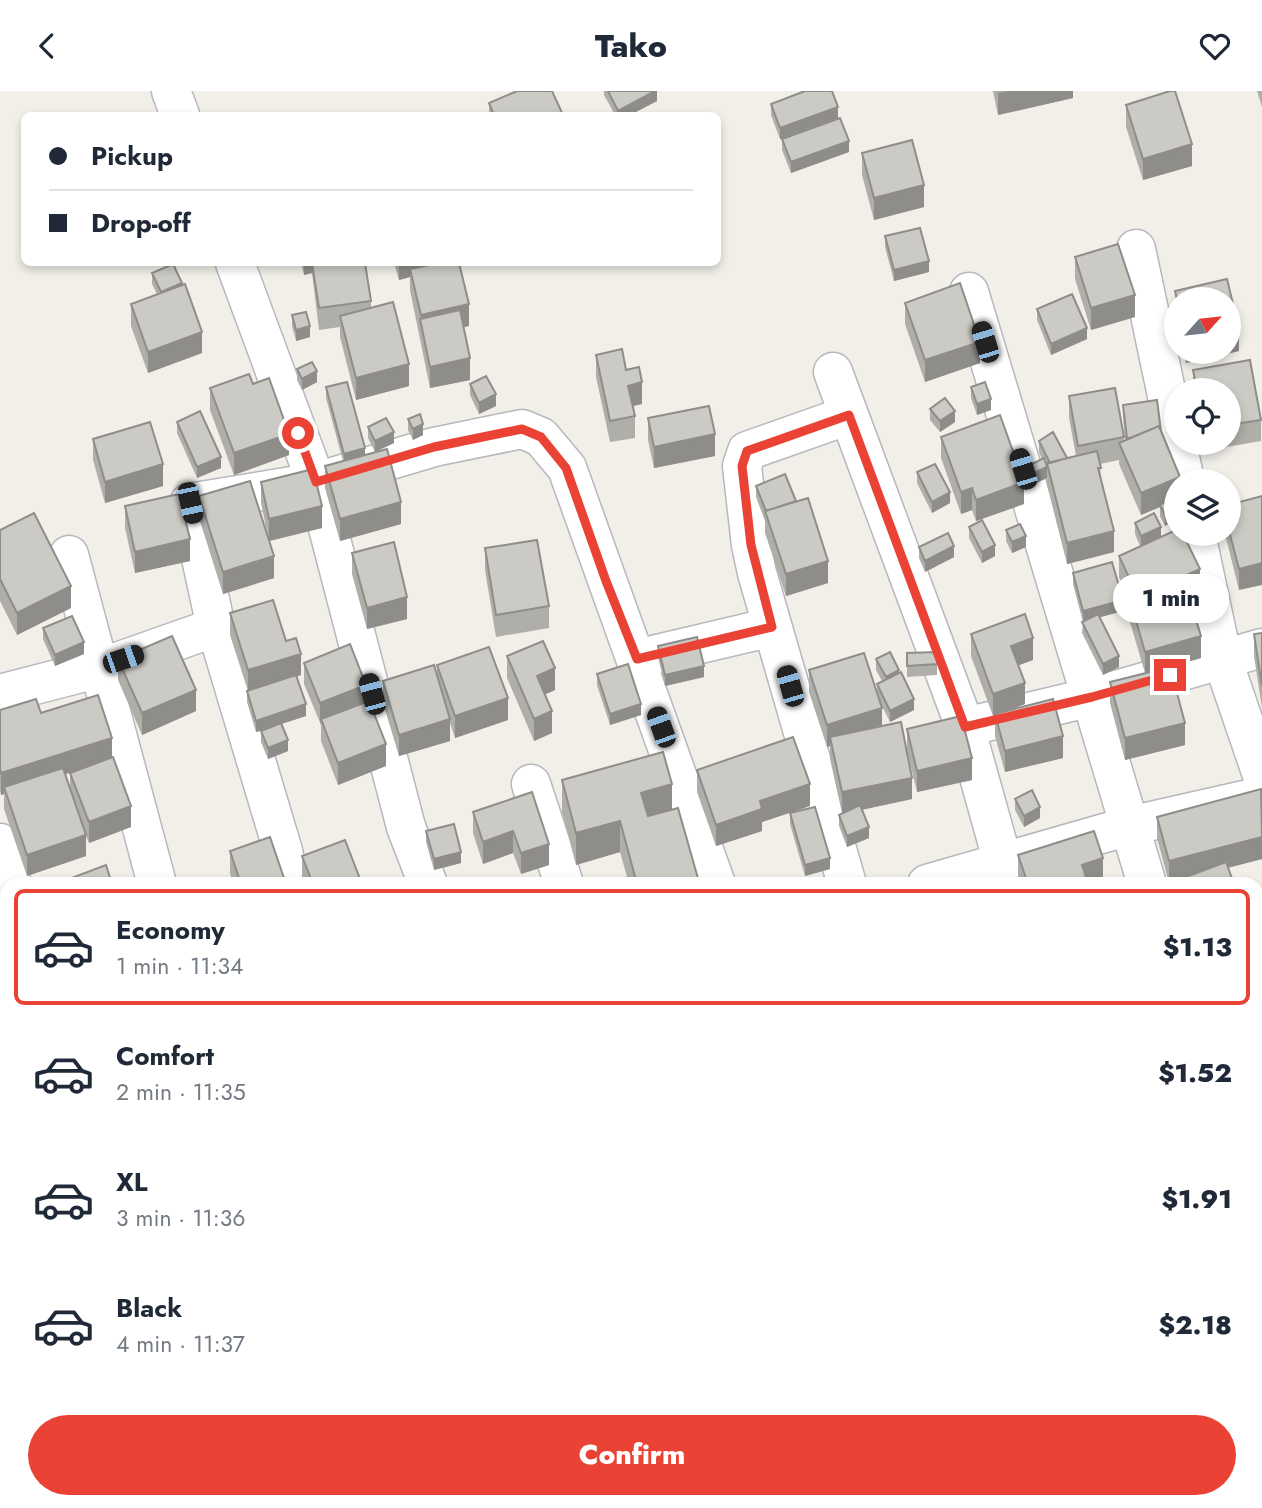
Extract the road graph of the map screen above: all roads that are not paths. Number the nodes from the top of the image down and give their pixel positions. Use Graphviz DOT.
graph roads {
  1 [pos="171,91"];
  2 [pos="179,112"];
  3 [pos="1136,249"];
  4 [pos="236,266"];
  5 [pos="969,292"];
  6 [pos="833,372"];
  7 [pos="1164,383"];
  8 [pos="849,415"];
  9 [pos="316,482"];
  10 [pos="1199,546"];
  11 [pos="69,555"];
  12 [pos="216,627"];
  13 [pos="772,627"];
  14 [pos="1262,648"];
  15 [pos="637,659"];
  16 [pos="1223,661"];
  17 [pos="100,667"];
  18 [pos="0,694"];
  19 [pos="1092,697"];
  20 [pos="965,727"];
  21 [pos="1262,775"];
  22 [pos="531,784"];
  23 [pos="1262,796"];
  24 [pos="1129,826"];
  25 [pos="0,843"];
  26 [pos="1006,873"];
  27 [pos="10,877"];
  28 [pos="155,877"];
  29 [pos="288,877"];
  30 [pos="425,877"];
  31 [pos="562,877"];
  32 [pos="714,877"];
  33 [pos="845,877"];
  34 [pos="977,877"];
  35 [pos="1145,877"];
  1 -- 2 [label="street"];
  3 -- 7 [label="street"];
  4 -- 9 [label="street"];
  5 -- 19 [label="street"];
  6 -- 8 [label="street"];
  8 -- 13 [label="street"];
  8 -- 20 [label="street"];
  9 -- 12 [label="street"];
  9 -- 15 [label="street"];
  9 -- 30 [label="street"];
  10 -- 16 [label="street"];
  11 -- 17 [label="street"];
  12 -- 17 [label="street"];
  12 -- 29 [label="street"];
  13 -- 15 [label="street"];
  13 -- 33 [label="street"];
  14 -- 16 [label="street"];
  15 -- 32 [label="street"];
  16 -- 19 [label="street"];
  16 -- 21 [label="street"];
  17 -- 18 [label="street"];
  17 -- 28 [label="street"];
  19 -- 20 [label="street"];
  19 -- 24 [label="street"];
  20 -- 26 [label="street"];
  22 -- 31 [label="street"];
  23 -- 24 [label="street"];
  24 -- 26 [label="street"];
  24 -- 35 [label="street"];
  25 -- 27 [label="street"];
  26 -- 34 [label="street"];
}
